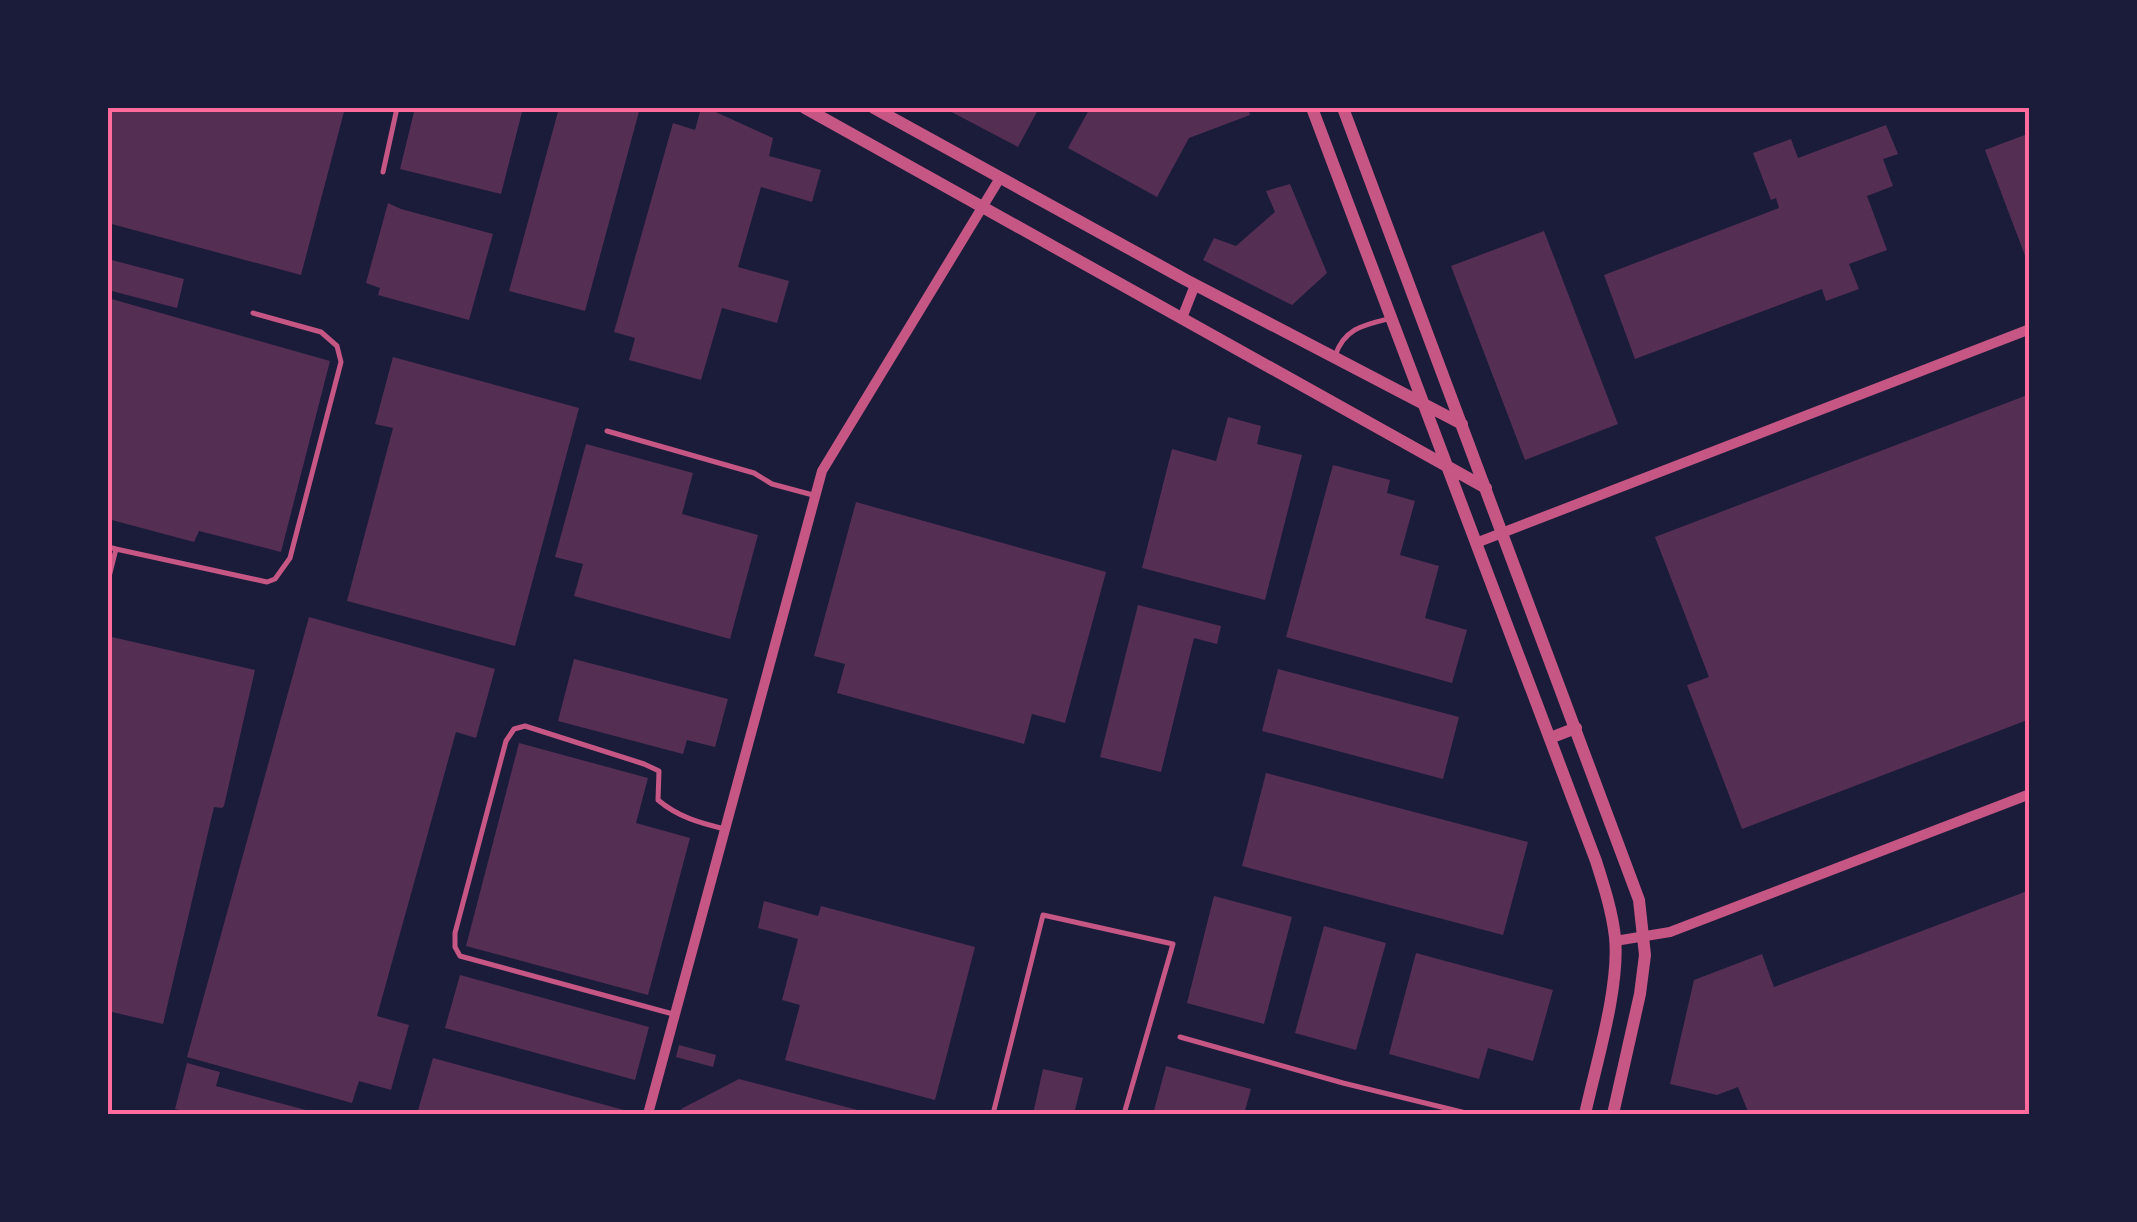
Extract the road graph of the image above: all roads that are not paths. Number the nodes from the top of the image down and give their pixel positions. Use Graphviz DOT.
graph roads {
  1 [pos="397,108"];
  2 [pos="806,108"];
  3 [pos="874,108"];
  4 [pos="1312,108"];
  5 [pos="1342,108"];
  6 [pos="384,172"];
  7 [pos="1000,178"];
  8 [pos="982,206"];
  9 [pos="1389,230"];
  10 [pos="1362,240"];
  11 [pos="1195,285"];
  12 [pos="254,313"];
  13 [pos="1182,318"];
  14 [pos="1391,318"];
  15 [pos="2030,329"];
  16 [pos="1334,358"];
  17 [pos="1424,406"];
  18 [pos="1462,424"];
  19 [pos="607,431"];
  20 [pos="1447,467"];
  21 [pos="1486,488"];
  22 [pos="816,495"];
  23 [pos="1502,532"];
  24 [pos="1476,543"];
  25 [pos="108,547"];
  26 [pos="116,549"];
  27 [pos="108,581"];
  28 [pos="1576,728"];
  29 [pos="1550,738"];
  30 [pos="2030,794"];
  31 [pos="726,830"];
  32 [pos="1645,938"];
  33 [pos="1616,941"];
  34 [pos="676,1014"];
  35 [pos="1180,1037"];
  36 [pos="648,1114"];
  37 [pos="993,1114"];
  38 [pos="1124,1114"];
  39 [pos="1470,1114"];
  40 [pos="1585,1114"];
  41 [pos="1613,1114"];
  1 -- 6 [label="lane"];
  2 -- 8 [label="street"];
  3 -- 7 [label="street"];
  4 -- 10 [label="street"];
  5 -- 9 [label="street"];
  7 -- 8 [label="street"];
  7 -- 11 [label="street"];
  8 -- 13 [label="street"];
  8 -- 22 [label="street"];
  9 -- 10 [label="street"];
  9 -- 18 [label="street"];
  10 -- 14 [label="street"];
  11 -- 13 [label="street"];
  11 -- 16 [label="street"];
  12 -- 26 [label="lane"];
  13 -- 20 [label="street"];
  14 -- 16 [label="lane"];
  14 -- 17 [label="street"];
  15 -- 23 [label="street"];
  16 -- 17 [label="street"];
  17 -- 18 [label="street"];
  17 -- 20 [label="street"];
  18 -- 21 [label="street"];
  19 -- 22 [label="lane"];
  20 -- 21 [label="street"];
  20 -- 24 [label="street"];
  21 -- 23 [label="street"];
  22 -- 31 [label="street"];
  23 -- 24 [label="street"];
  23 -- 28 [label="street"];
  24 -- 29 [label="street"];
  25 -- 26 [label="lane"];
  26 -- 27 [label="lane"];
  28 -- 29 [label="street"];
  28 -- 32 [label="street"];
  29 -- 33 [label="street"];
  30 -- 32 [label="street"];
  31 -- 34 [label="street"];
  31 -- 34 [label="lane"];
  32 -- 33 [label="street"];
  32 -- 41 [label="street"];
  33 -- 40 [label="street"];
  34 -- 36 [label="street"];
  35 -- 39 [label="lane"];
  37 -- 38 [label="lane"];
}
